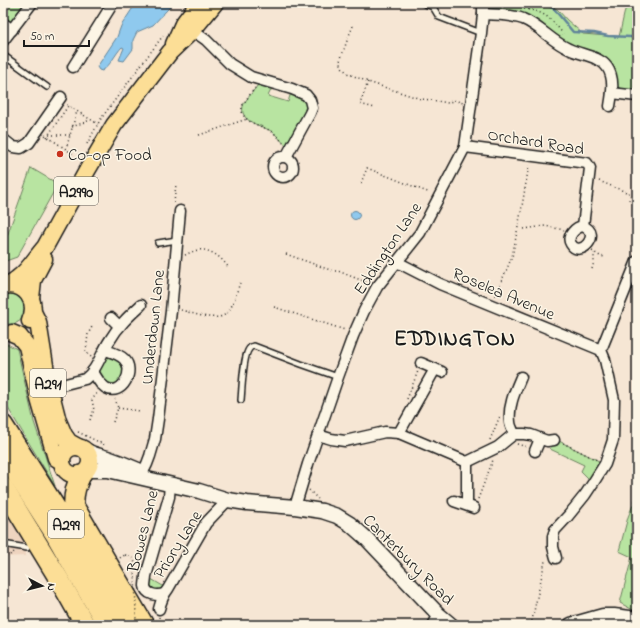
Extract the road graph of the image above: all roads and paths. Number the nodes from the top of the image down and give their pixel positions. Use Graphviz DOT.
graph roads {
  1 [pos="32,3"];
  2 [pos="113,3"];
  3 [pos="199,3"];
  4 [pos="215,3"];
  5 [pos="423,3"];
  6 [pos="483,3"];
  7 [pos="483,14"];
  8 [pos="3,23"];
  9 [pos="353,26"];
  10 [pos="188,27"];
  11 [pos="12,30"];
  12 [pos="481,33"];
  13 [pos="3,41"];
  14 [pos="3,55"];
  15 [pos="73,67"];
  16 [pos="261,80"];
  17 [pos="368,82"];
  18 [pos="47,87"];
  19 [pos="612,93"];
  20 [pos="637,96"];
  21 [pos="60,98"];
  22 [pos="470,105"];
  23 [pos="68,106"];
  24 [pos="610,106"];
  25 [pos="375,108"];
  26 [pos="77,111"];
  27 [pos="247,119"];
  28 [pos="90,120"];
  29 [pos="98,124"];
  30 [pos="72,127"];
  31 [pos="38,130"];
  32 [pos="70,135"];
  33 [pos="199,135"];
  34 [pos="48,136"];
  35 [pos="3,139"];
  36 [pos="465,147"];
  37 [pos="66,149"];
  38 [pos="288,153"];
  39 [pos="74,154"];
  40 [pos="531,155"];
  41 [pos="589,178"];
  42 [pos="361,183"];
  43 [pos="176,184"];
  44 [pos="439,197"];
  45 [pos="628,200"];
  46 [pos="180,211"];
  47 [pos="583,226"];
  48 [pos="524,229"];
  49 [pos="571,234"];
  50 [pos="177,240"];
  51 [pos="158,243"];
  52 [pos="46,247"];
  53 [pos="586,247"];
  54 [pos="594,253"];
  55 [pos="286,254"];
  56 [pos="605,257"];
  57 [pos="176,259"];
  58 [pos="637,261"];
  59 [pos="397,262"];
  60 [pos="228,268"];
  61 [pos="592,270"];
  62 [pos="240,283"];
  63 [pos="5,285"];
  64 [pos="377,287"];
  65 [pos="32,305"];
  66 [pos="492,305"];
  67 [pos="141,306"];
  68 [pos="172,306"];
  69 [pos="274,307"];
  70 [pos="111,318"];
  71 [pos="93,325"];
  72 [pos="119,326"];
  73 [pos="8,332"];
  74 [pos="354,334"];
  75 [pos="105,350"];
  76 [pos="601,350"];
  77 [pos="421,363"];
  78 [pos="95,368"];
  79 [pos="338,376"];
  80 [pos="522,378"];
  81 [pos="50,388"];
  82 [pos="108,388"];
  83 [pos="241,400"];
  84 [pos="118,408"];
  85 [pos="140,411"];
  86 [pos="502,412"];
  87 [pos="90,420"];
  88 [pos="113,422"];
  89 [pos="3,425"];
  90 [pos="399,433"];
  91 [pos="318,435"];
  92 [pos="511,437"];
  93 [pos="540,439"];
  94 [pos="554,440"];
  95 [pos="498,447"];
  96 [pos="82,449"];
  97 [pos="535,450"];
  98 [pos="3,453"];
  99 [pos="479,456"];
  100 [pos="62,461"];
  101 [pos="468,462"];
  102 [pos="605,464"];
  103 [pos="84,472"];
  104 [pos="142,475"];
  105 [pos="170,484"];
  106 [pos="3,487"];
  107 [pos="228,500"];
  108 [pos="454,501"];
  109 [pos="471,506"];
  110 [pos="296,507"];
  111 [pos="3,544"];
  112 [pos="27,548"];
  113 [pos="125,555"];
  114 [pos="556,558"];
  115 [pos="59,579"];
  116 [pos="164,594"];
  117 [pos="159,609"];
  118 [pos="637,619"];
  119 [pos="436,620"];
  120 [pos="85,625"];
  121 [pos="107,625"];
  122 [pos="125,625"];
  123 [pos="136,625"];
  124 [pos="144,625"];
  125 [pos="451,625"];
  126 [pos="531,625"];
  127 [pos="571,625"];
  1 -- 11 [label="street"];
  2 -- 15 [label="street"];
  3 -- 10 [label="main road, A2990"];
  4 -- 10 [label="main road, A2990"];
  5 -- 12 [label="lane"];
  6 -- 7 [label="street, Eddington Lane"];
  7 -- 12 [label="street, Eddington Lane"];
  7 -- 19 [label="street"];
  8 -- 11 [label="street"];
  9 -- 17 [label="path"];
  10 -- 16 [label="street"];
  10 -- 52 [label="main road, A2990"];
  11 -- 13 [label="street"];
  12 -- 22 [label="street, Eddington Lane"];
  14 -- 18 [label="lane"];
  16 -- 27 [label="path"];
  16 -- 38 [label="street"];
  17 -- 22 [label="path"];
  17 -- 25 [label="path"];
  19 -- 20 [label="street"];
  19 -- 24 [label="street"];
  21 -- 23 [label="path"];
  21 -- 31 [label="street"];
  22 -- 36 [label="street, Eddington Lane"];
  23 -- 26 [label="path"];
  23 -- 34 [label="path"];
  26 -- 28 [label="path"];
  26 -- 30 [label="path"];
  27 -- 33 [label="path"];
  27 -- 38 [label="path"];
  28 -- 29 [label="path"];
  28 -- 30 [label="path"];
  30 -- 32 [label="path"];
  31 -- 34 [label="path"];
  31 -- 35 [label="street"];
  32 -- 34 [label="path"];
  32 -- 37 [label="path"];
  34 -- 37 [label="path"];
  36 -- 40 [label="street, Orchard Road"];
  36 -- 44 [label="street, Eddington Lane"];
  37 -- 39 [label="path"];
  40 -- 41 [label="street, Orchard Road"];
  40 -- 66 [label="path"];
  41 -- 45 [label="path"];
  41 -- 47 [label="street, Orchard Road"];
  42 -- 44 [label="path"];
  43 -- 46 [label="path"];
  44 -- 59 [label="street, Eddington Lane"];
  46 -- 50 [label="street, Underdown Lane"];
  47 -- 49 [label="street"];
  47 -- 53 [label="street"];
  48 -- 49 [label="path"];
  49 -- 53 [label="street"];
  50 -- 51 [label="lane"];
  50 -- 57 [label="street, Underdown Lane"];
  52 -- 63 [label="main road, A2990"];
  52 -- 65 [label="main road, A2990"];
  53 -- 54 [label="path"];
  54 -- 56 [label="path"];
  54 -- 61 [label="path"];
  55 -- 64 [label="path"];
  57 -- 60 [label="path"];
  57 -- 68 [label="street, Underdown Lane"];
  58 -- 76 [label="street"];
  59 -- 64 [label="street, Eddington Lane"];
  59 -- 66 [label="street, Roselea Avenue"];
  62 -- 68 [label="path"];
  63 -- 65 [label="main road"];
  64 -- 74 [label="street, Eddington Lane"];
  65 -- 73 [label="main road"];
  65 -- 81 [label="main road, A291"];
  66 -- 76 [label="street, Roselea Avenue"];
  67 -- 72 [label="street"];
  68 -- 104 [label="street, Underdown Lane"];
  69 -- 74 [label="path"];
  70 -- 72 [label="street"];
  71 -- 78 [label="path"];
  72 -- 75 [label="street"];
  73 -- 100 [label="main road, A291"];
  74 -- 79 [label="street, Eddington Lane"];
  75 -- 78 [label="street"];
  75 -- 82 [label="street"];
  76 -- 102 [label="street"];
  77 -- 90 [label="street"];
  78 -- 81 [label="street"];
  78 -- 82 [label="street"];
  79 -- 83 [label="lane"];
  79 -- 91 [label="street, Eddington Lane"];
  80 -- 92 [label="street"];
  81 -- 96 [label="main road, A291"];
  82 -- 84 [label="path"];
  82 -- 87 [label="path"];
  84 -- 85 [label="path"];
  84 -- 88 [label="path"];
  86 -- 99 [label="path"];
  89 -- 122 [label="highway, A299"];
  90 -- 91 [label="street"];
  90 -- 101 [label="street"];
  91 -- 110 [label="street, Eddington Lane"];
  92 -- 93 [label="street"];
  92 -- 95 [label="street"];
  92 -- 97 [label="path"];
  93 -- 94 [label="street"];
  93 -- 97 [label="street"];
  94 -- 102 [label="path"];
  95 -- 99 [label="street"];
  95 -- 109 [label="path"];
  96 -- 100 [label="main road"];
  96 -- 103 [label="main road"];
  96 -- 104 [label="main road, Canterbury Road"];
  98 -- 121 [label="highway, A299"];
  99 -- 101 [label="street"];
  100 -- 103 [label="main road, A291"];
  101 -- 109 [label="street"];
  102 -- 114 [label="street"];
  103 -- 104 [label="main road, Canterbury Road"];
  103 -- 124 [label="highway, A299"];
  104 -- 105 [label="main road, Canterbury Road"];
  105 -- 107 [label="main road, Canterbury Road"];
  105 -- 116 [label="street, Bowes Lane"];
  106 -- 115 [label="highway, A299"];
  107 -- 110 [label="main road, Canterbury Road"];
  107 -- 116 [label="street, Priory Lane"];
  108 -- 109 [label="street"];
  110 -- 119 [label="main road, Canterbury Road"];
  111 -- 112 [label="lane"];
  112 -- 115 [label="highway"];
  113 -- 123 [label="path, bridge"];
  114 -- 126 [label="path"];
  115 -- 120 [label="highway, A299"];
  116 -- 117 [label="street, Priory Lane"];
  118 -- 127 [label="main road"];
  119 -- 125 [label="main road, Canterbury Road"];
}
